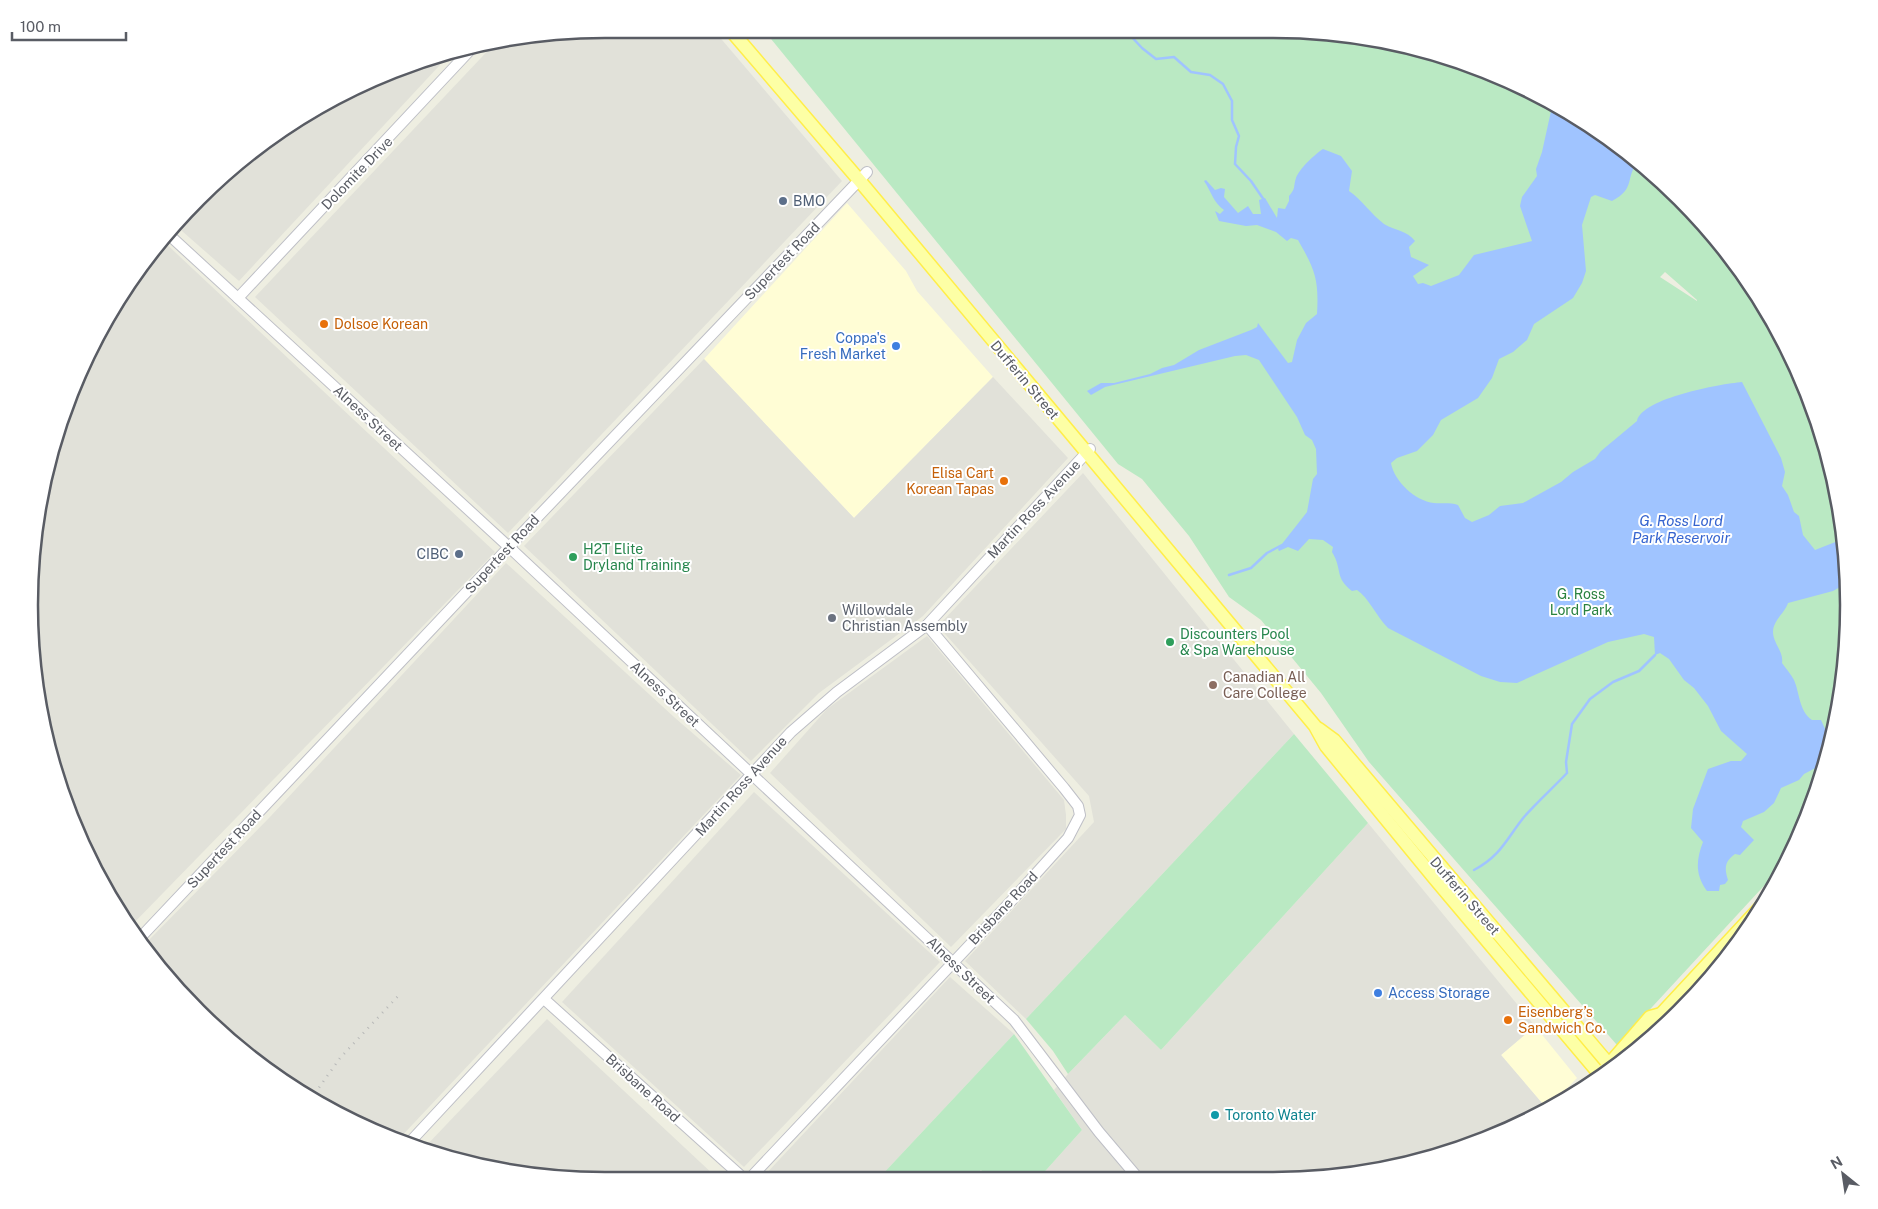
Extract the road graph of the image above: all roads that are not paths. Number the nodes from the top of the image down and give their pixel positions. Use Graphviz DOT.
graph roads {
  1 [pos="738,38"];
  2 [pos="465,55"];
  3 [pos="863,176"];
  4 [pos="172,238"];
  5 [pos="238,298"];
  6 [pos="1088,451"];
  7 [pos="509,547"];
  8 [pos="927,625"];
  9 [pos="1315,726"];
  10 [pos="752,776"];
  11 [pos="143,934"];
  12 [pos="1733,937"];
  13 [pos="953,961"];
  14 [pos="544,1000"];
  15 [pos="1661,1014"];
  16 [pos="1660,1019"];
  17 [pos="1623,1050"];
  18 [pos="1608,1062"];
  19 [pos="1595,1071"];
  20 [pos="414,1138"];
  21 [pos="737,1172"];
  22 [pos="756,1172"];
  23 [pos="1133,1172"];
  1 -- 3 [label="main road, Dufferin Street"];
  2 -- 5 [label="street, Dolomite Drive"];
  3 -- 6 [label="main road, Dufferin Street"];
  3 -- 7 [label="street, Supertest Road"];
  4 -- 5 [label="street, Alness Street"];
  5 -- 7 [label="street, Alness Street"];
  6 -- 8 [label="street, Martin Ross Avenue"];
  6 -- 9 [label="main road, Dufferin Street"];
  7 -- 10 [label="street, Alness Street"];
  7 -- 11 [label="street, Supertest Road"];
  8 -- 10 [label="street, Martin Ross Avenue"];
  8 -- 13 [label="street, Brisbane Road"];
  9 -- 18 [label="main road, Dufferin Street"];
  9 -- 19 [label="main road, Dufferin Street"];
  10 -- 13 [label="street, Alness Street"];
  10 -- 14 [label="street, Martin Ross Avenue"];
  12 -- 15 [label="main road"];
  13 -- 22 [label="street, Brisbane Road"];
  13 -- 23 [label="street, Alness Street"];
  14 -- 20 [label="street, Martin Ross Avenue"];
  14 -- 21 [label="street, Brisbane Road"];
  15 -- 16 [label="main road"];
  15 -- 17 [label="main road"];
}
